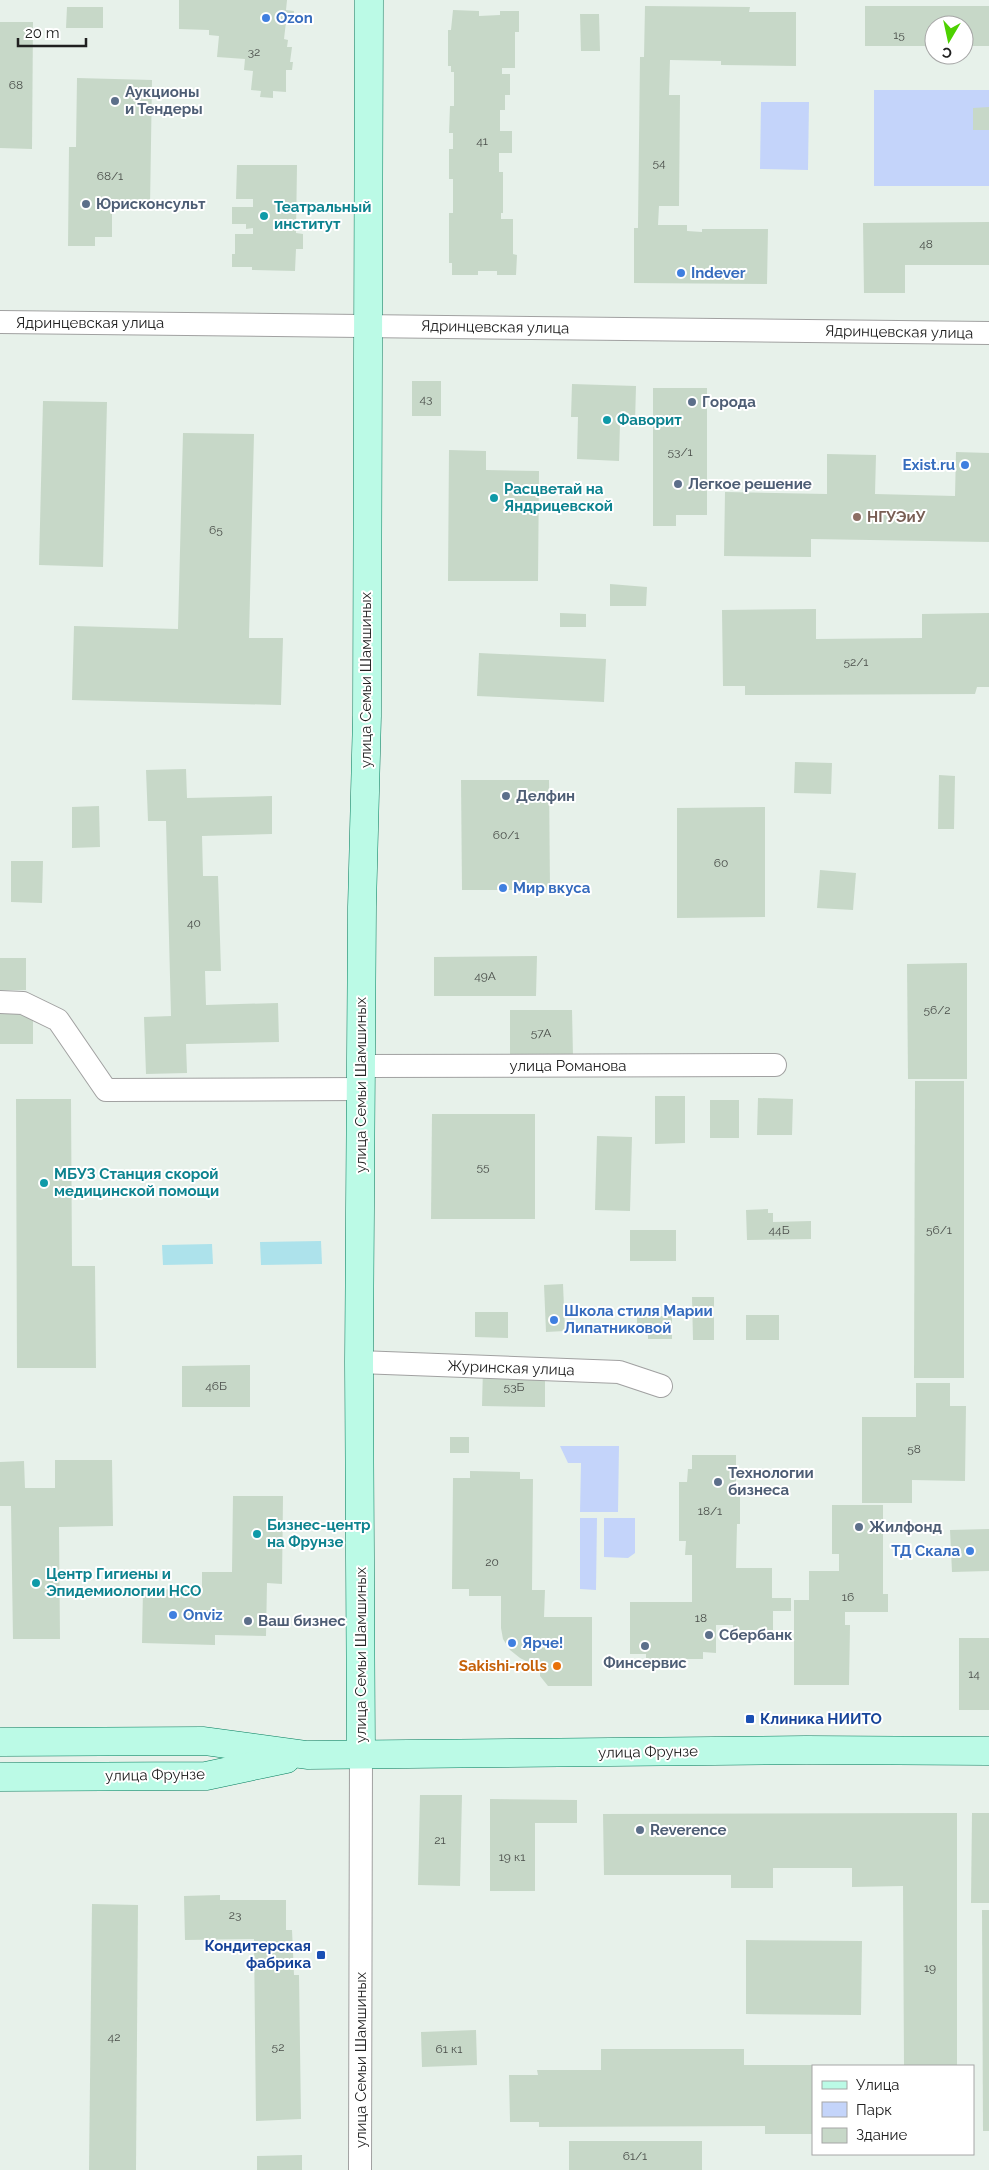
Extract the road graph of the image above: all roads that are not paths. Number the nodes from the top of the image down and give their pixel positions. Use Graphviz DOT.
graph roads {
  1 [pos="369,0"];
  2 [pos="0,322"];
  3 [pos="367,325"];
  4 [pos="989,333"];
  5 [pos="0,1002"];
  6 [pos="776,1065"];
  7 [pos="361,1078"];
  8 [pos="359,1362"];
  9 [pos="661,1386"];
  10 [pos="0,1742"];
  11 [pos="989,1751"];
  12 [pos="361,1754"];
  13 [pos="307,1755"];
  14 [pos="0,1777"];
  15 [pos="360,2170"];
  1 -- 3 [label="street, улица Семьи Шамшиных"];
  2 -- 3 [label="street, Ядринцевская улица"];
  3 -- 4 [label="street, Ядринцевская улица"];
  3 -- 7 [label="street, улица Семьи Шамшиных"];
  5 -- 7 [label="street, улица Романова"];
  6 -- 7 [label="street, улица Романова"];
  7 -- 8 [label="street, улица Семьи Шамшиных"];
  8 -- 9 [label="street, Журинская улица"];
  8 -- 12 [label="street, улица Семьи Шамшиных"];
  10 -- 13 [label="street, улица Фрунзе"];
  11 -- 12 [label="street, улица Фрунзе"];
  12 -- 13 [label="street, улица Фрунзе"];
  12 -- 15 [label="street, улица Семьи Шамшиных"];
  13 -- 14 [label="street, улица Фрунзе"];
}
